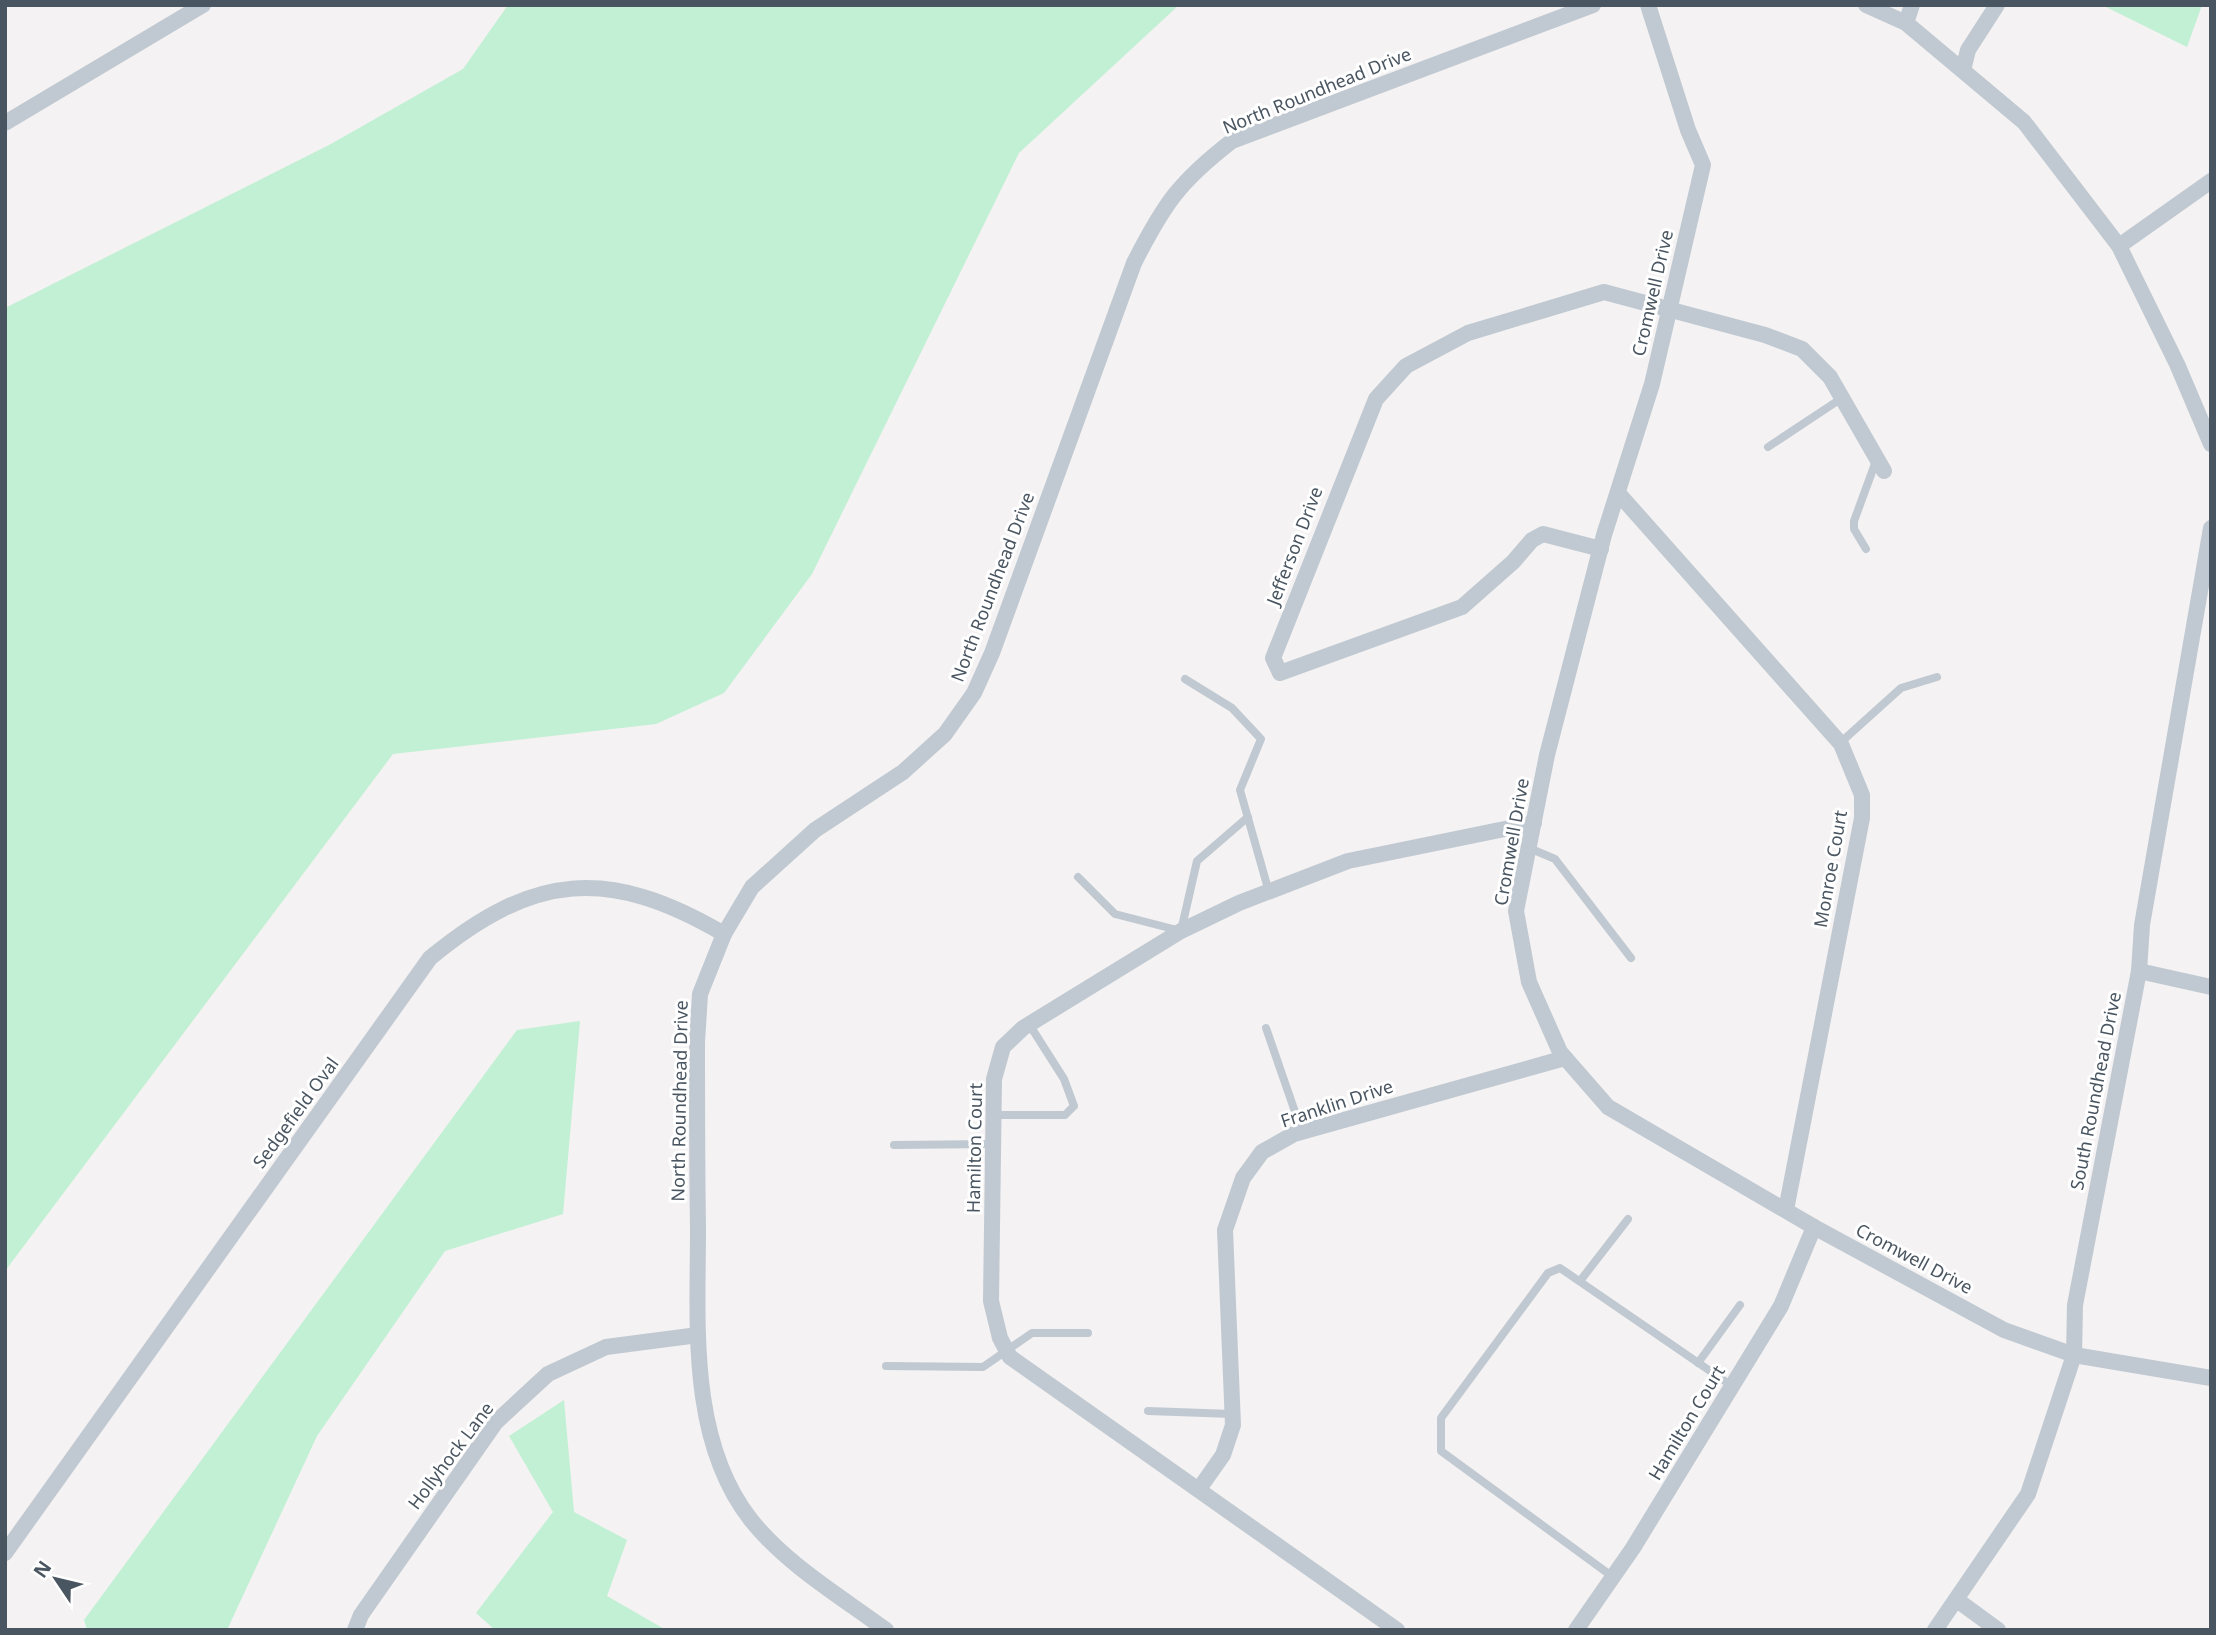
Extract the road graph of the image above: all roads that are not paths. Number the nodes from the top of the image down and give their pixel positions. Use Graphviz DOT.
graph roads {
  1 [pos="203,5"];
  2 [pos="1593,5"];
  3 [pos="1648,5"];
  4 [pos="1866,5"];
  5 [pos="1912,5"];
  6 [pos="1997,5"];
  7 [pos="1906,23"];
  8 [pos="1963,70"];
  9 [pos="5,123"];
  10 [pos="2211,181"];
  11 [pos="2119,246"];
  12 [pos="1670,308"];
  13 [pos="1842,398"];
  14 [pos="2211,444"];
  15 [pos="1768,447"];
  16 [pos="1880,465"];
  17 [pos="1618,493"];
  18 [pos="2211,528"];
  19 [pos="1601,549"];
  20 [pos="1866,549"];
  21 [pos="1937,677"];
  22 [pos="1185,679"];
  23 [pos="1840,743"];
  24 [pos="1248,817"];
  25 [pos="1534,823"];
  26 [pos="1529,848"];
  27 [pos="1078,877"];
  28 [pos="1269,892"];
  29 [pos="1181,931"];
  30 [pos="724,934"];
  31 [pos="1631,958"];
  32 [pos="2139,971"];
  33 [pos="2211,987"];
  34 [pos="1029,1024"];
  35 [pos="1266,1028"];
  36 [pos="1565,1058"];
  37 [pos="994,1115"];
  38 [pos="1302,1132"];
  39 [pos="994,1144"];
  40 [pos="894,1145"];
  41 [pos="1786,1210"];
  42 [pos="1628,1219"];
  43 [pos="1814,1227"];
  44 [pos="1580,1281"];
  45 [pos="1740,1306"];
  46 [pos="1088,1333"];
  47 [pos="698,1335"];
  48 [pos="1007,1350"];
  49 [pos="2074,1356"];
  50 [pos="1698,1363"];
  51 [pos="886,1366"];
  52 [pos="2211,1378"];
  53 [pos="1732,1386"];
  54 [pos="1148,1411"];
  55 [pos="1233,1414"];
  56 [pos="1199,1489"];
  57 [pos="5,1553"];
  58 [pos="1613,1577"];
  59 [pos="1957,1600"];
  60 [pos="355,1630"];
  61 [pos="886,1630"];
  62 [pos="1397,1630"];
  63 [pos="1576,1630"];
  64 [pos="1935,1630"];
  65 [pos="1998,1630"];
  1 -- 9 [label="street"];
  2 -- 30 [label="street, North Roundhead Drive"];
  3 -- 12 [label="street, Cromwell Drive"];
  4 -- 7 [label="street"];
  5 -- 7 [label="street"];
  6 -- 8 [label="street"];
  7 -- 8 [label="street"];
  8 -- 11 [label="street"];
  10 -- 11 [label="street"];
  11 -- 14 [label="street"];
  12 -- 13 [label="street"];
  12 -- 17 [label="street, Cromwell Drive"];
  12 -- 19 [label="street, Jefferson Drive"];
  13 -- 15 [label="lane"];
  13 -- 16 [label="street"];
  16 -- 20 [label="lane"];
  17 -- 19 [label="street, Cromwell Drive"];
  17 -- 23 [label="street, Monroe Court"];
  18 -- 32 [label="street, South Roundhead Drive"];
  19 -- 25 [label="street, Cromwell Drive"];
  21 -- 23 [label="lane"];
  22 -- 24 [label="lane"];
  23 -- 41 [label="street, Monroe Court"];
  24 -- 28 [label="lane"];
  24 -- 29 [label="lane"];
  25 -- 26 [label="street, Cromwell Drive"];
  25 -- 28 [label="street, Hamilton Court"];
  26 -- 31 [label="lane"];
  26 -- 36 [label="street, Cromwell Drive"];
  27 -- 29 [label="lane"];
  28 -- 29 [label="street, Hamilton Court"];
  29 -- 34 [label="street, Hamilton Court"];
  30 -- 47 [label="street, North Roundhead Drive"];
  30 -- 57 [label="street, Sedgefield Oval"];
  32 -- 33 [label="street"];
  32 -- 49 [label="street, South Roundhead Drive"];
  34 -- 37 [label="street, Hamilton Court"];
  34 -- 37 [label="lane"];
  35 -- 38 [label="lane"];
  36 -- 38 [label="street, Franklin Drive"];
  36 -- 41 [label="street, Cromwell Drive"];
  37 -- 39 [label="street, Hamilton Court"];
  38 -- 55 [label="street, Franklin Drive"];
  39 -- 40 [label="lane"];
  39 -- 48 [label="street, Hamilton Court"];
  41 -- 43 [label="street, Cromwell Drive"];
  42 -- 44 [label="lane"];
  43 -- 49 [label="street, Cromwell Drive"];
  43 -- 53 [label="street, Hamilton Court"];
  44 -- 50 [label="lane"];
  44 -- 58 [label="lane"];
  45 -- 50 [label="lane"];
  46 -- 48 [label="lane"];
  47 -- 60 [label="street, Hollyhock Lane"];
  47 -- 61 [label="street, North Roundhead Drive"];
  48 -- 51 [label="lane"];
  48 -- 56 [label="street, Hamilton Court"];
  49 -- 52 [label="street, Cromwell Drive"];
  49 -- 59 [label="street, South Roundhead Drive"];
  50 -- 53 [label="lane"];
  53 -- 58 [label="street, Hamilton Court"];
  54 -- 55 [label="lane"];
  55 -- 56 [label="street, Franklin Drive"];
  56 -- 62 [label="street, Hamilton Court"];
  58 -- 63 [label="street, Hamilton Court"];
  59 -- 64 [label="street, South Roundhead Drive"];
  59 -- 65 [label="street"];
}
